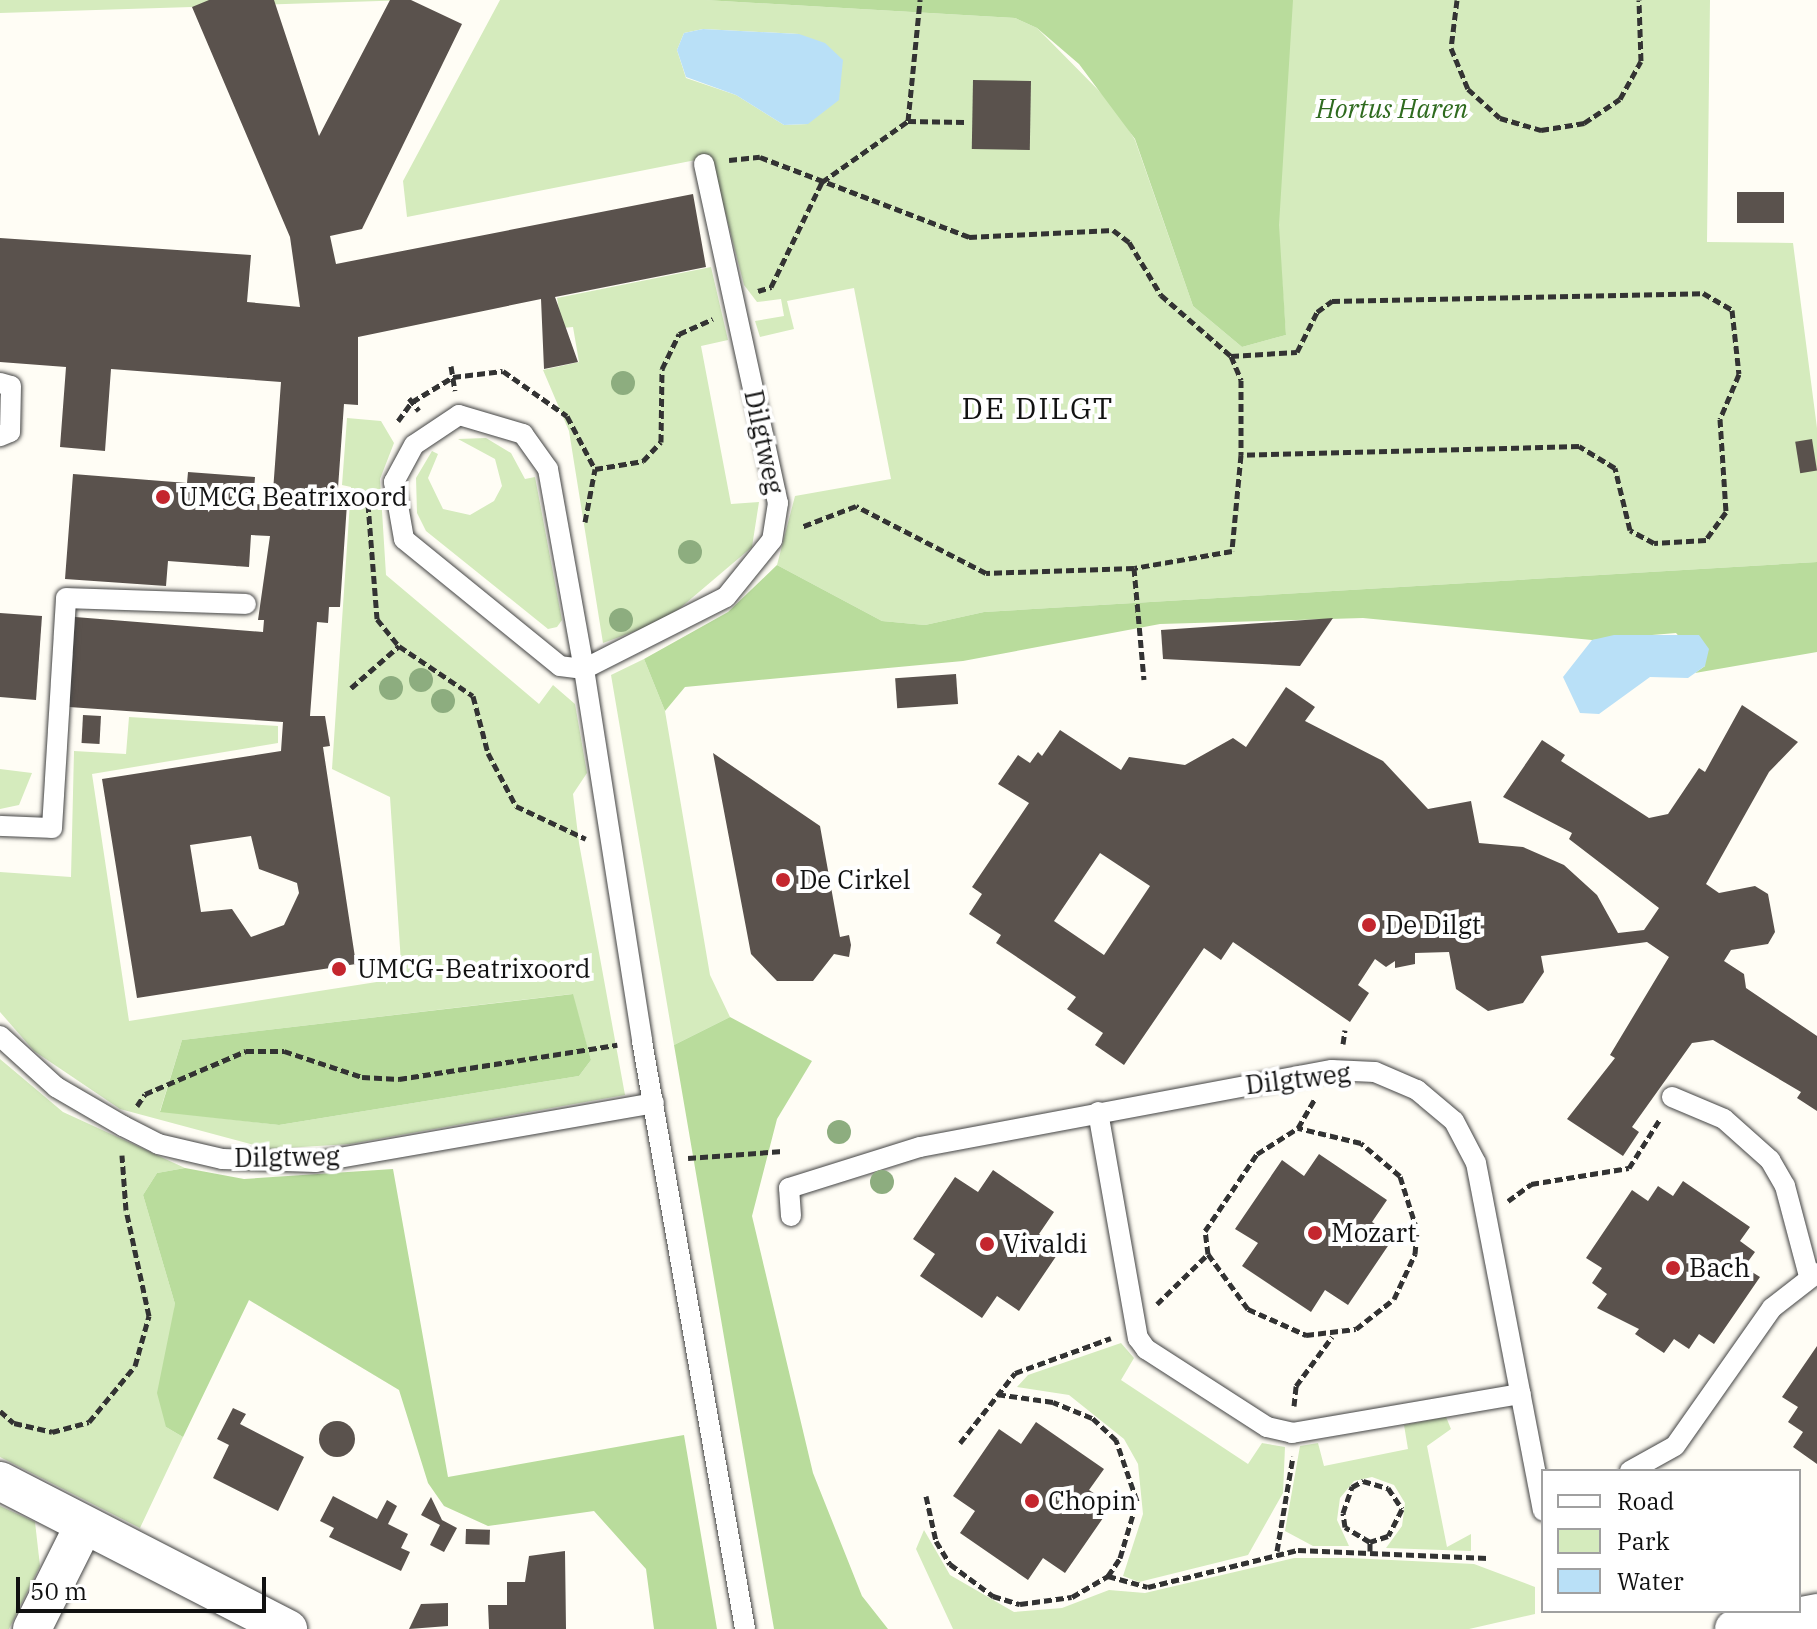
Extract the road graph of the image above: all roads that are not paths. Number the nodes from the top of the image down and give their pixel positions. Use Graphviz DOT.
graph roads {
  1 [pos="704,164"];
  2 [pos="0,383"];
  3 [pos="0,436"];
  4 [pos="246,604"];
  5 [pos="584,669"];
  6 [pos="0,826"];
  7 [pos="0,1036"];
  8 [pos="1672,1097"];
  9 [pos="654,1103"];
  10 [pos="1098,1112"];
  11 [pos="791,1216"];
  12 [pos="1813,1274"];
  13 [pos="1521,1394"];
  14 [pos="1634,1469"];
  15 [pos="0,1481"];
  16 [pos="1541,1488"];
  17 [pos="84,1525"];
  18 [pos="1817,1613"];
  19 [pos="32,1629"];
  20 [pos="288,1629"];
  21 [pos="745,1629"];
  22 [pos="1734,1629"];
  1 -- 5 [label="lane, Dilgtweg"];
  2 -- 3 [label="lane"];
  4 -- 6 [label="lane"];
  5 -- 5 [label="lane"];
  5 -- 9 [label="lane"];
  7 -- 9 [label="lane, Dilgtweg"];
  8 -- 12 [label="lane"];
  9 -- 21 [label="lane"];
  10 -- 11 [label="lane, Dilgtweg"];
  10 -- 13 [label="lane"];
  10 -- 13 [label="lane, Dilgtweg"];
  12 -- 14 [label="lane"];
  13 -- 16 [label="lane, Dilgtweg"];
  15 -- 17 [label="street"];
  17 -- 19 [label="street"];
  17 -- 20 [label="street"];
  18 -- 22 [label="street"];
}
